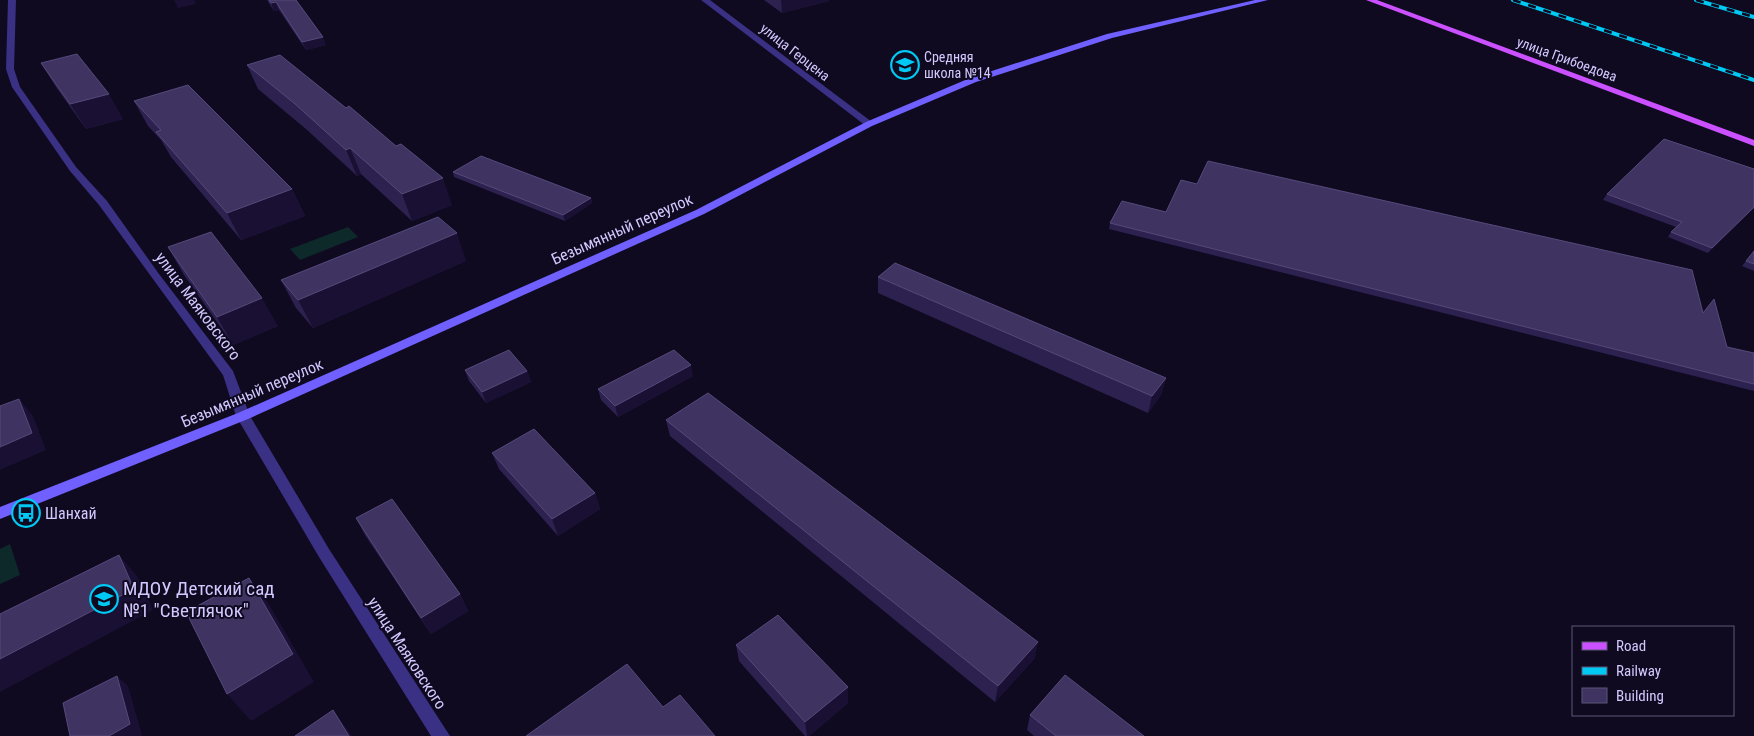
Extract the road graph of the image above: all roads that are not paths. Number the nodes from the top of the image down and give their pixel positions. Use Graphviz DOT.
graph roads {
  1 [pos="12,0"];
  2 [pos="706,0"];
  3 [pos="1264,0"];
  4 [pos="1370,0"];
  5 [pos="868,124"];
  6 [pos="1754,143"];
  7 [pos="243,416"];
  8 [pos="0,513"];
  9 [pos="441,736"];
  1 -- 7 [label="street, улица Маяковского"];
  2 -- 5 [label="street, улица Герцена"];
  3 -- 5 [label="street, Безымянный переулок"];
  4 -- 6 [label="main road, улица Грибоедова"];
  5 -- 7 [label="street, Безымянный переулок"];
  7 -- 8 [label="street, Безымянный переулок"];
  7 -- 9 [label="street, улица Маяковского"];
}
